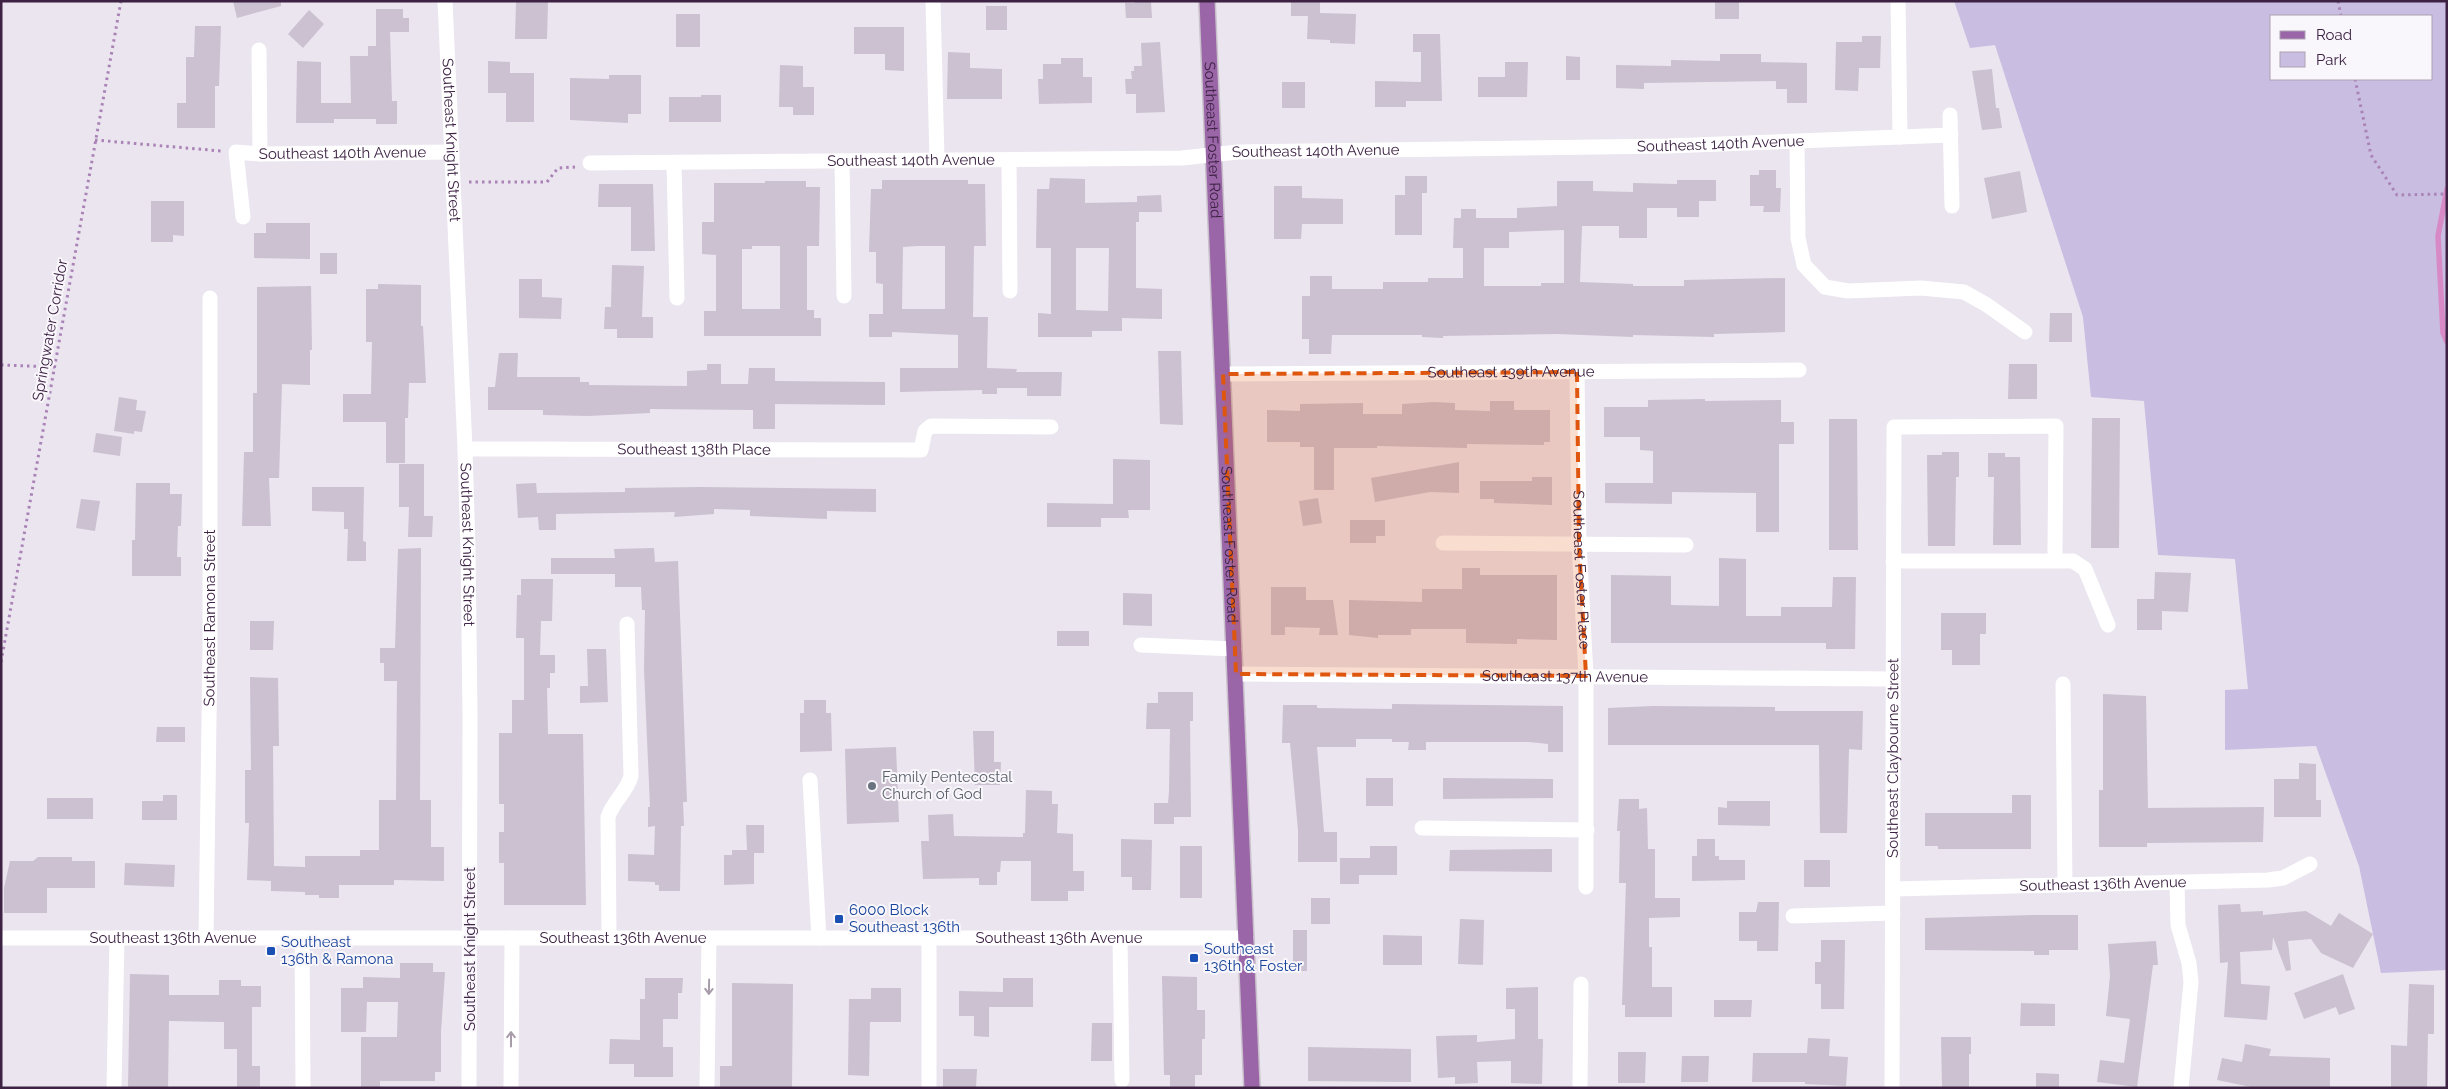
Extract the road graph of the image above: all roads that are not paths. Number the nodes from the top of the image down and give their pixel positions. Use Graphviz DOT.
graph roads {
  1 [pos="445,1"];
  2 [pos="933,1"];
  3 [pos="1207,1"];
  4 [pos="1898,1"];
  5 [pos="259,50"];
  6 [pos="1950,115"];
  7 [pos="1951,135"];
  8 [pos="1900,137"];
  9 [pos="1798,142"];
  10 [pos="452,152"];
  11 [pos="260,154"];
  12 [pos="1213,155"];
  13 [pos="937,160"];
  14 [pos="1009,160"];
  15 [pos="842,161"];
  16 [pos="674,162"];
  17 [pos="590,163"];
  18 [pos="1952,206"];
  19 [pos="243,217"];
  20 [pos="1010,291"];
  21 [pos="844,296"];
  22 [pos="210,298"];
  23 [pos="676,298"];
  24 [pos="2025,332"];
  25 [pos="1799,370"];
  26 [pos="1577,372"];
  27 [pos="1223,374"];
  28 [pos="1051,427"];
  29 [pos="465,449"];
  30 [pos="1442,543"];
  31 [pos="1579,544"];
  32 [pos="1686,545"];
  33 [pos="2055,552"];
  34 [pos="1893,561"];
  35 [pos="627,624"];
  36 [pos="2108,625"];
  37 [pos="1141,645"];
  38 [pos="1234,649"];
  39 [pos="1236,674"];
  40 [pos="1586,676"];
  41 [pos="1894,679"];
  42 [pos="2063,684"];
  43 [pos="810,780"];
  44 [pos="1422,828"];
  45 [pos="1587,830"];
  46 [pos="2310,864"];
  47 [pos="2177,882"];
  48 [pos="2065,885"];
  49 [pos="1586,887"];
  50 [pos="1893,889"];
  51 [pos="1893,913"];
  52 [pos="1793,916"];
  53 [pos="609,937"];
  54 [pos="1,938"];
  55 [pos="117,938"];
  56 [pos="206,938"];
  57 [pos="302,938"];
  58 [pos="470,938"];
  59 [pos="512,938"];
  60 [pos="709,938"];
  61 [pos="819,938"];
  62 [pos="929,938"];
  63 [pos="1120,938"];
  64 [pos="1246,938"];
  65 [pos="1581,984"];
  66 [pos="1122,1080"];
  67 [pos="114,1088"];
  68 [pos="304,1088"];
  69 [pos="469,1088"];
  70 [pos="511,1088"];
  71 [pos="708,1088"];
  72 [pos="929,1088"];
  73 [pos="1252,1088"];
  74 [pos="1580,1088"];
  75 [pos="1892,1088"];
  76 [pos="2181,1088"];
  1 -- 10 [label="street, Southeast Knight Street"];
  2 -- 13 [label="street"];
  3 -- 12 [label="main road, Southeast Foster Road"];
  4 -- 8 [label="street"];
  5 -- 11 [label="street"];
  6 -- 7 [label="street"];
  7 -- 8 [label="street, Southeast 140th Avenue"];
  7 -- 18 [label="street"];
  8 -- 9 [label="street, Southeast 140th Avenue"];
  9 -- 12 [label="street, Southeast 140th Avenue"];
  9 -- 24 [label="street"];
  10 -- 11 [label="street, Southeast 140th Avenue"];
  10 -- 29 [label="street, Southeast Knight Street"];
  11 -- 19 [label="street, Southeast 140th Avenue"];
  12 -- 14 [label="street, Southeast 140th Avenue"];
  12 -- 27 [label="main road, Southeast Foster Road"];
  13 -- 14 [label="street, Southeast 140th Avenue"];
  13 -- 15 [label="street, Southeast 140th Avenue"];
  14 -- 20 [label="street"];
  15 -- 16 [label="street, Southeast 140th Avenue"];
  15 -- 21 [label="street"];
  16 -- 17 [label="street, Southeast 140th Avenue"];
  16 -- 23 [label="street"];
  22 -- 56 [label="street, Southeast Ramona Street"];
  25 -- 26 [label="street, Southeast 139th Avenue"];
  26 -- 27 [label="street, Southeast 139th Avenue"];
  26 -- 31 [label="street, Southeast Foster Place"];
  27 -- 38 [label="main road, Southeast Foster Road"];
  28 -- 29 [label="street, Southeast 138th Place"];
  29 -- 58 [label="street, Southeast Knight Street"];
  30 -- 31 [label="street"];
  31 -- 32 [label="street"];
  31 -- 40 [label="street, Southeast Foster Place"];
  33 -- 34 [label="street, Southeast Claybourne Street"];
  34 -- 36 [label="street"];
  34 -- 41 [label="street, Southeast Claybourne Street"];
  35 -- 53 [label="street"];
  37 -- 38 [label="street"];
  38 -- 39 [label="main road, Southeast Foster Road"];
  39 -- 40 [label="street, Southeast 137th Avenue"];
  39 -- 64 [label="main road, Southeast Foster Road"];
  40 -- 41 [label="street, Southeast 137th Avenue"];
  40 -- 45 [label="street, Southeast Foster Place"];
  41 -- 50 [label="street, Southeast Claybourne Street"];
  42 -- 48 [label="street"];
  43 -- 61 [label="street"];
  44 -- 45 [label="street"];
  45 -- 49 [label="street, Southeast Foster Place"];
  46 -- 47 [label="street, Southeast 136th Avenue"];
  47 -- 48 [label="street, Southeast 136th Avenue"];
  47 -- 76 [label="street"];
  48 -- 50 [label="street, Southeast 136th Avenue"];
  50 -- 51 [label="street, Southeast Claybourne Street"];
  51 -- 52 [label="street"];
  51 -- 75 [label="street, Southeast Claybourne Street"];
  53 -- 59 [label="street, Southeast 136th Avenue"];
  53 -- 60 [label="street, Southeast 136th Avenue"];
  54 -- 55 [label="street, Southeast 136th Avenue"];
  55 -- 56 [label="street, Southeast 136th Avenue"];
  55 -- 67 [label="street"];
  56 -- 57 [label="street, Southeast 136th Avenue"];
  57 -- 58 [label="street, Southeast 136th Avenue"];
  57 -- 68 [label="street"];
  58 -- 59 [label="street, Southeast 136th Avenue"];
  58 -- 69 [label="street, Southeast Knight Street"];
  70 -- 59 [label="street, one-way"];
  60 -- 61 [label="street, Southeast 136th Avenue"];
  60 -- 71 [label="street, one-way"];
  61 -- 62 [label="street, Southeast 136th Avenue"];
  62 -- 63 [label="street, Southeast 136th Avenue"];
  62 -- 72 [label="street"];
  63 -- 64 [label="street, Southeast 136th Avenue"];
  63 -- 66 [label="street"];
  64 -- 73 [label="main road, Southeast Foster Road"];
  65 -- 74 [label="street"];
}
